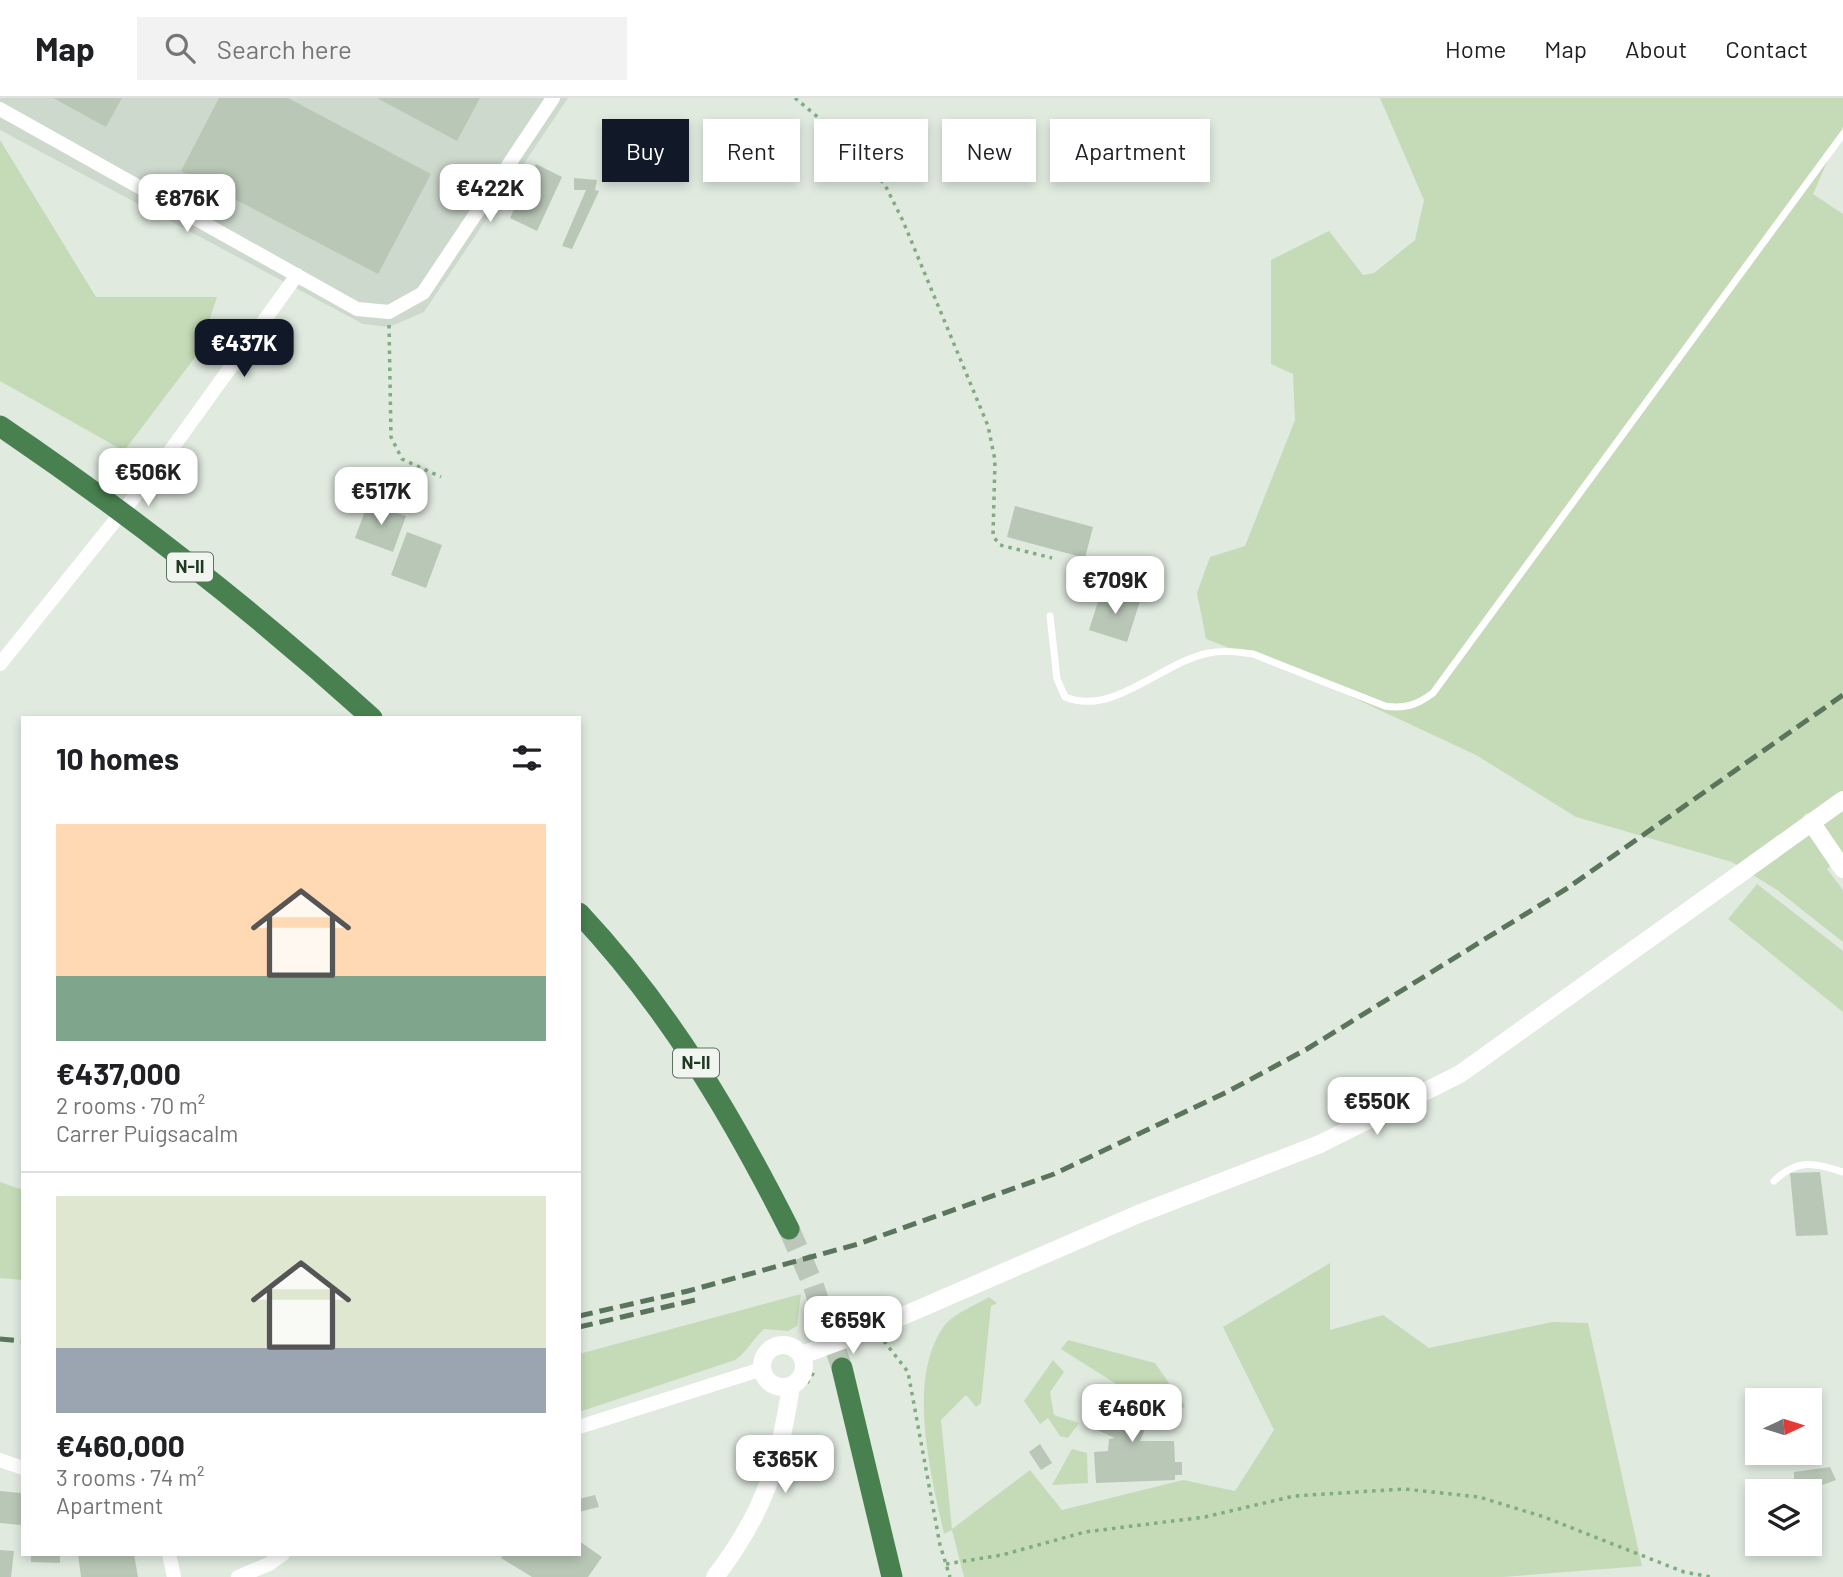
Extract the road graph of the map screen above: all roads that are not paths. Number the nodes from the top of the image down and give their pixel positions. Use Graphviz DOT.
graph roads {
  1 [pos="554,98"];
  2 [pos="0,109"];
  3 [pos="1843,134"];
  4 [pos="297,275"];
  5 [pos="0,426"];
  6 [pos="1050,616"];
  7 [pos="0,664"];
  8 [pos="370,716"];
  9 [pos="1843,800"];
  10 [pos="1811,822"];
  11 [pos="1843,869"];
  12 [pos="581,915"];
  13 [pos="1843,1172"];
  14 [pos="1774,1181"];
  15 [pos="789,1229"];
  16 [pos="802,1355"];
  17 [pos="842,1368"];
  18 [pos="762,1369"];
  19 [pos="791,1386"];
  20 [pos="581,1426"];
  21 [pos="0,1460"];
  22 [pos="21,1467"];
  23 [pos="169,1556"];
  24 [pos="280,1556"];
  25 [pos="174,1577"];
  26 [pos="239,1577"];
  27 [pos="715,1577"];
  28 [pos="892,1577"];
  1 -- 4 [label="street"];
  2 -- 4 [label="street"];
  3 -- 6 [label="lane"];
  4 -- 7 [label="street"];
  5 -- 8 [label="highway, N-II"];
  9 -- 10 [label="street"];
  10 -- 11 [label="street"];
  10 -- 16 [label="street"];
  12 -- 15 [label="highway, N-II"];
  13 -- 14 [label="lane"];
  16 -- 18 [label="street"];
  16 -- 19 [label="street"];
  17 -- 28 [label="highway"];
  18 -- 19 [label="street"];
  18 -- 20 [label="street"];
  19 -- 27 [label="street"];
  21 -- 22 [label="street"];
  23 -- 25 [label="street"];
  24 -- 26 [label="street"];
}
